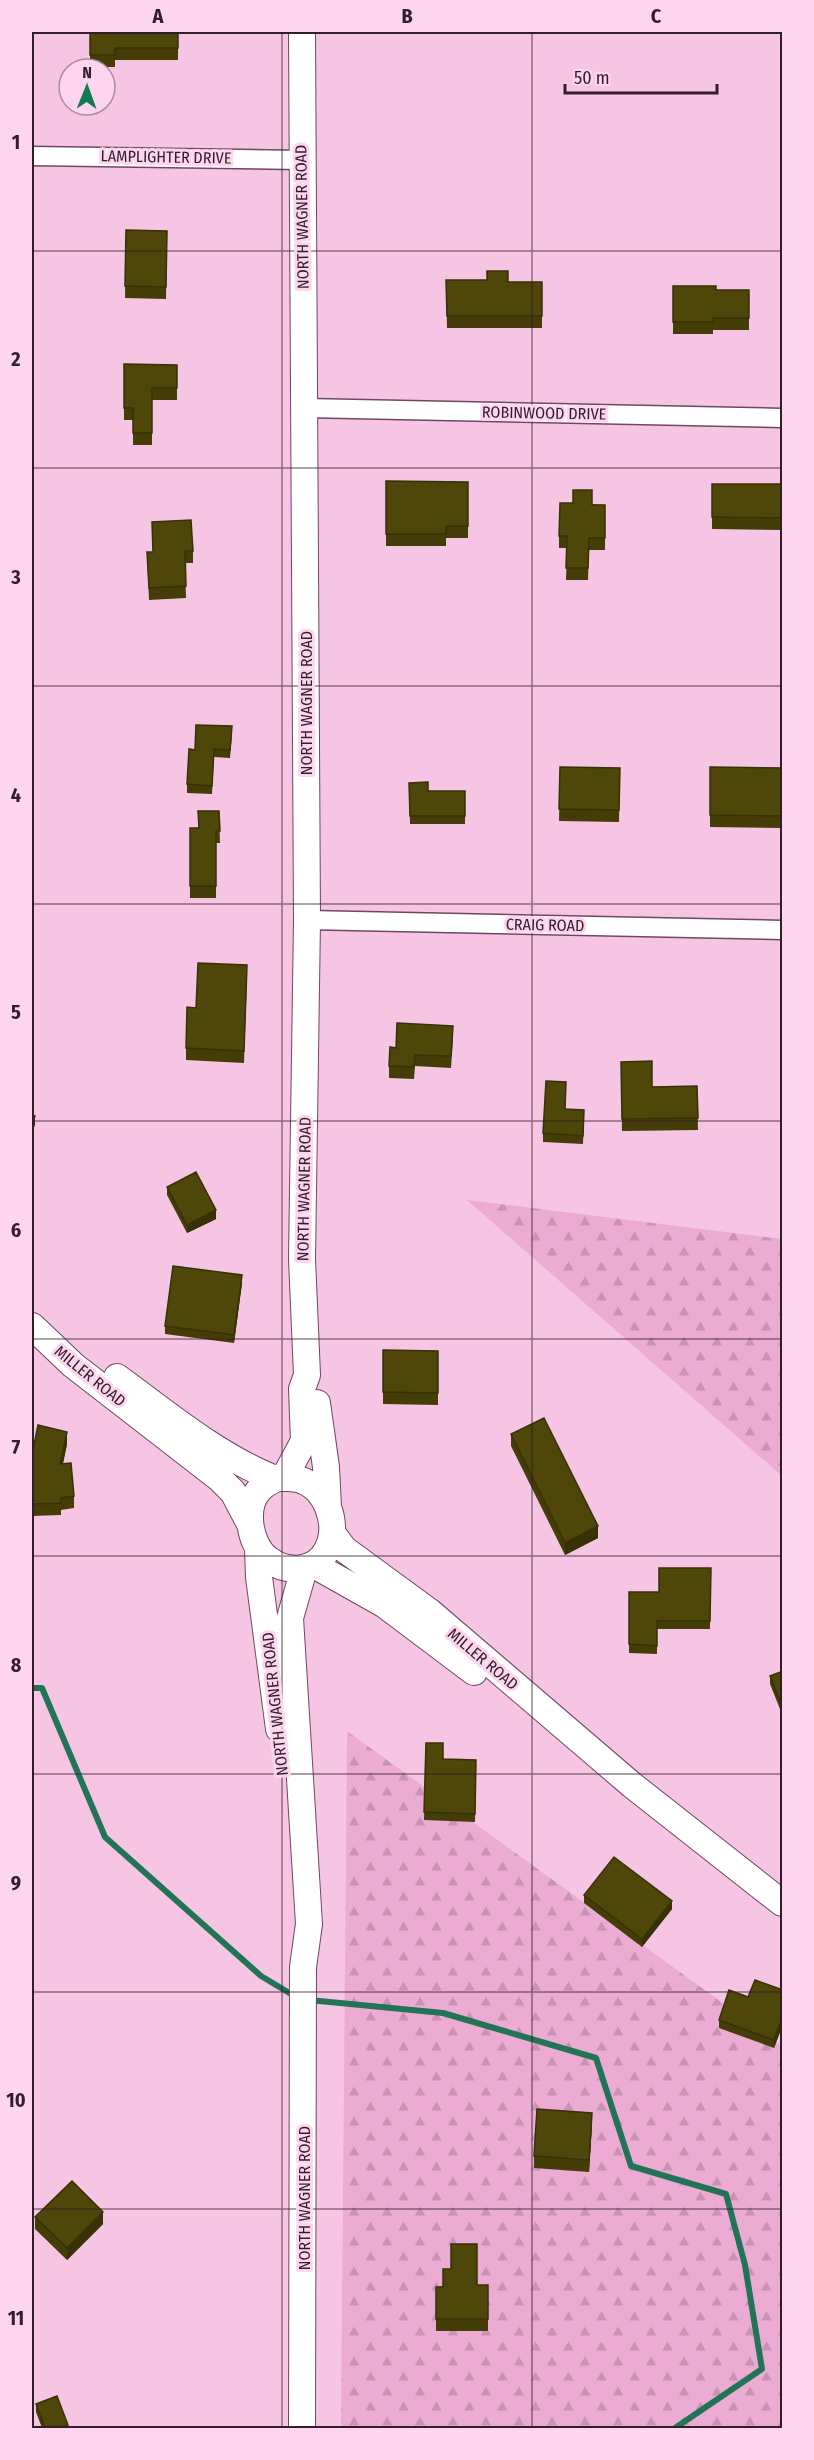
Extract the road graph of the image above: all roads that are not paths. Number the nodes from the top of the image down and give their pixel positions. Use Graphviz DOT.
graph roads {
  1 [pos="302,32"];
  2 [pos="32,156"];
  3 [pos="301,160"];
  4 [pos="305,408"];
  5 [pos="783,418"];
  6 [pos="307,920"];
  7 [pos="783,930"];
  8 [pos="32,1312"];
  9 [pos="32,1326"];
  10 [pos="307,1375"];
  11 [pos="279,1479"];
  12 [pos="328,1507"];
  13 [pos="250,1524"];
  14 [pos="333,1534"];
  15 [pos="258,1548"];
  16 [pos="309,1567"];
  17 [pos="632,1785"];
  18 [pos="783,1903"];
  19 [pos="303,1975"];
  20 [pos="302,2428"];
  1 -- 3 [label="main road, NORTH WAGNER ROAD"];
  2 -- 3 [label="street, LAMPLIGHTER DRIVE"];
  3 -- 4 [label="main road, NORTH WAGNER ROAD"];
  4 -- 5 [label="street, ROBINWOOD DRIVE"];
  4 -- 6 [label="main road, NORTH WAGNER ROAD"];
  6 -- 7 [label="street, CRAIG ROAD"];
  6 -- 10 [label="main road, NORTH WAGNER ROAD"];
  8 -- 11 [label="main road, MILLER ROAD"];
  9 -- 13 [label="main road, MILLER ROAD"];
  10 -- 11 [label="main road, NORTH WAGNER ROAD"];
  10 -- 12 [label="main road, NORTH WAGNER ROAD"];
  11 -- 12 [label="main road"];
  11 -- 13 [label="main road"];
  12 -- 14 [label="main road"];
  13 -- 15 [label="main road"];
  14 -- 16 [label="main road"];
  14 -- 17 [label="main road, MILLER ROAD"];
  15 -- 16 [label="main road"];
  15 -- 19 [label="main road, NORTH WAGNER ROAD"];
  16 -- 17 [label="main road, MILLER ROAD"];
  16 -- 19 [label="main road, NORTH WAGNER ROAD"];
  17 -- 18 [label="main road, MILLER ROAD"];
  19 -- 20 [label="main road, NORTH WAGNER ROAD"];
}
